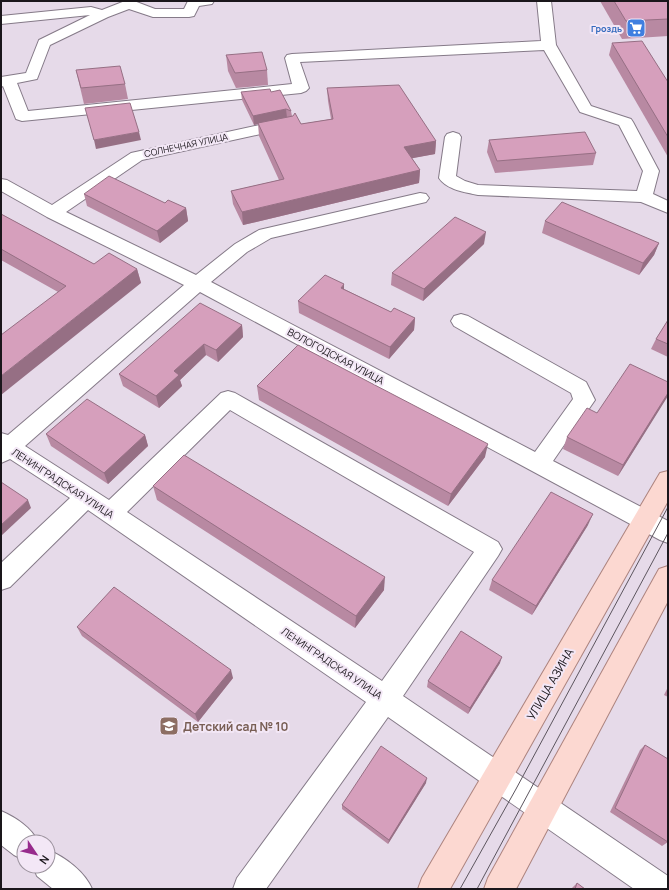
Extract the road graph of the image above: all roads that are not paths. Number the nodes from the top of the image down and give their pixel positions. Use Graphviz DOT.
graph roads {
  1 [pos="207,1"];
  2 [pos="544,1"];
  3 [pos="128,3"];
  4 [pos="104,14"];
  5 [pos="1,20"];
  6 [pos="549,45"];
  7 [pos="4,81"];
  8 [pos="287,124"];
  9 [pos="453,137"];
  10 [pos="1,184"];
  11 [pos="644,197"];
  12 [pos="420,198"];
  13 [pos="668,206"];
  14 [pos="53,213"];
  15 [pos="197,284"];
  16 [pos="461,321"];
  17 [pos="4,448"];
  18 [pos="539,464"];
  19 [pos="668,480"];
  20 [pos="87,497"];
  21 [pos="110,514"];
  22 [pos="645,521"];
  23 [pos="668,533"];
  24 [pos="668,577"];
  25 [pos="1,579"];
  26 [pos="385,699"];
  27 [pos="497,776"];
  28 [pos="543,808"];
  29 [pos="56,872"];
  30 [pos="77,889"];
  31 [pos="248,889"];
  32 [pos="432,889"];
  33 [pos="500,889"];
  34 [pos="660,889"];
  1 -- 3 [label="street"];
  2 -- 6 [label="street"];
  3 -- 4 [label="street"];
  4 -- 5 [label="street"];
  4 -- 7 [label="street"];
  6 -- 7 [label="street"];
  6 -- 11 [label="street"];
  8 -- 14 [label="street, СОЛНЕЧНАЯ УЛИЦА"];
  9 -- 11 [label="street"];
  10 -- 14 [label="street, ВОЛОГОДСКАЯ УЛИЦА"];
  11 -- 13 [label="street"];
  12 -- 15 [label="street"];
  14 -- 15 [label="street, ВОЛОГОДСКАЯ УЛИЦА"];
  15 -- 17 [label="street"];
  15 -- 18 [label="street, ВОЛОГОДСКАЯ УЛИЦА"];
  16 -- 18 [label="street"];
  17 -- 20 [label="street, ЛЕНИНГРАДСКАЯ УЛИЦА"];
  18 -- 22 [label="street, ВОЛОГОДСКАЯ УЛИЦА"];
  19 -- 22 [label="main road, УЛИЦА АЗИНА"];
  20 -- 21 [label="street, ЛЕНИНГРАДСКАЯ УЛИЦА"];
  20 -- 25 [label="street"];
  21 -- 26 [label="street, ЛЕНИНГРАДСКАЯ УЛИЦА"];
  21 -- 26 [label="street"];
  22 -- 23 [label="street, ВОЛОГОДСКАЯ УЛИЦА"];
  22 -- 27 [label="main road, УЛИЦА АЗИНА"];
  24 -- 28 [label="main road"];
  26 -- 27 [label="street, ЛЕНИНГРАДСКАЯ УЛИЦА"];
  26 -- 31 [label="street"];
  27 -- 28 [label="street, ЛЕНИНГРАДСКАЯ УЛИЦА"];
  27 -- 32 [label="main road, УЛИЦА АЗИНА"];
  28 -- 33 [label="main road"];
  28 -- 34 [label="street, ЛЕНИНГРАДСКАЯ УЛИЦА"];
  29 -- 30 [label="street"];
}
